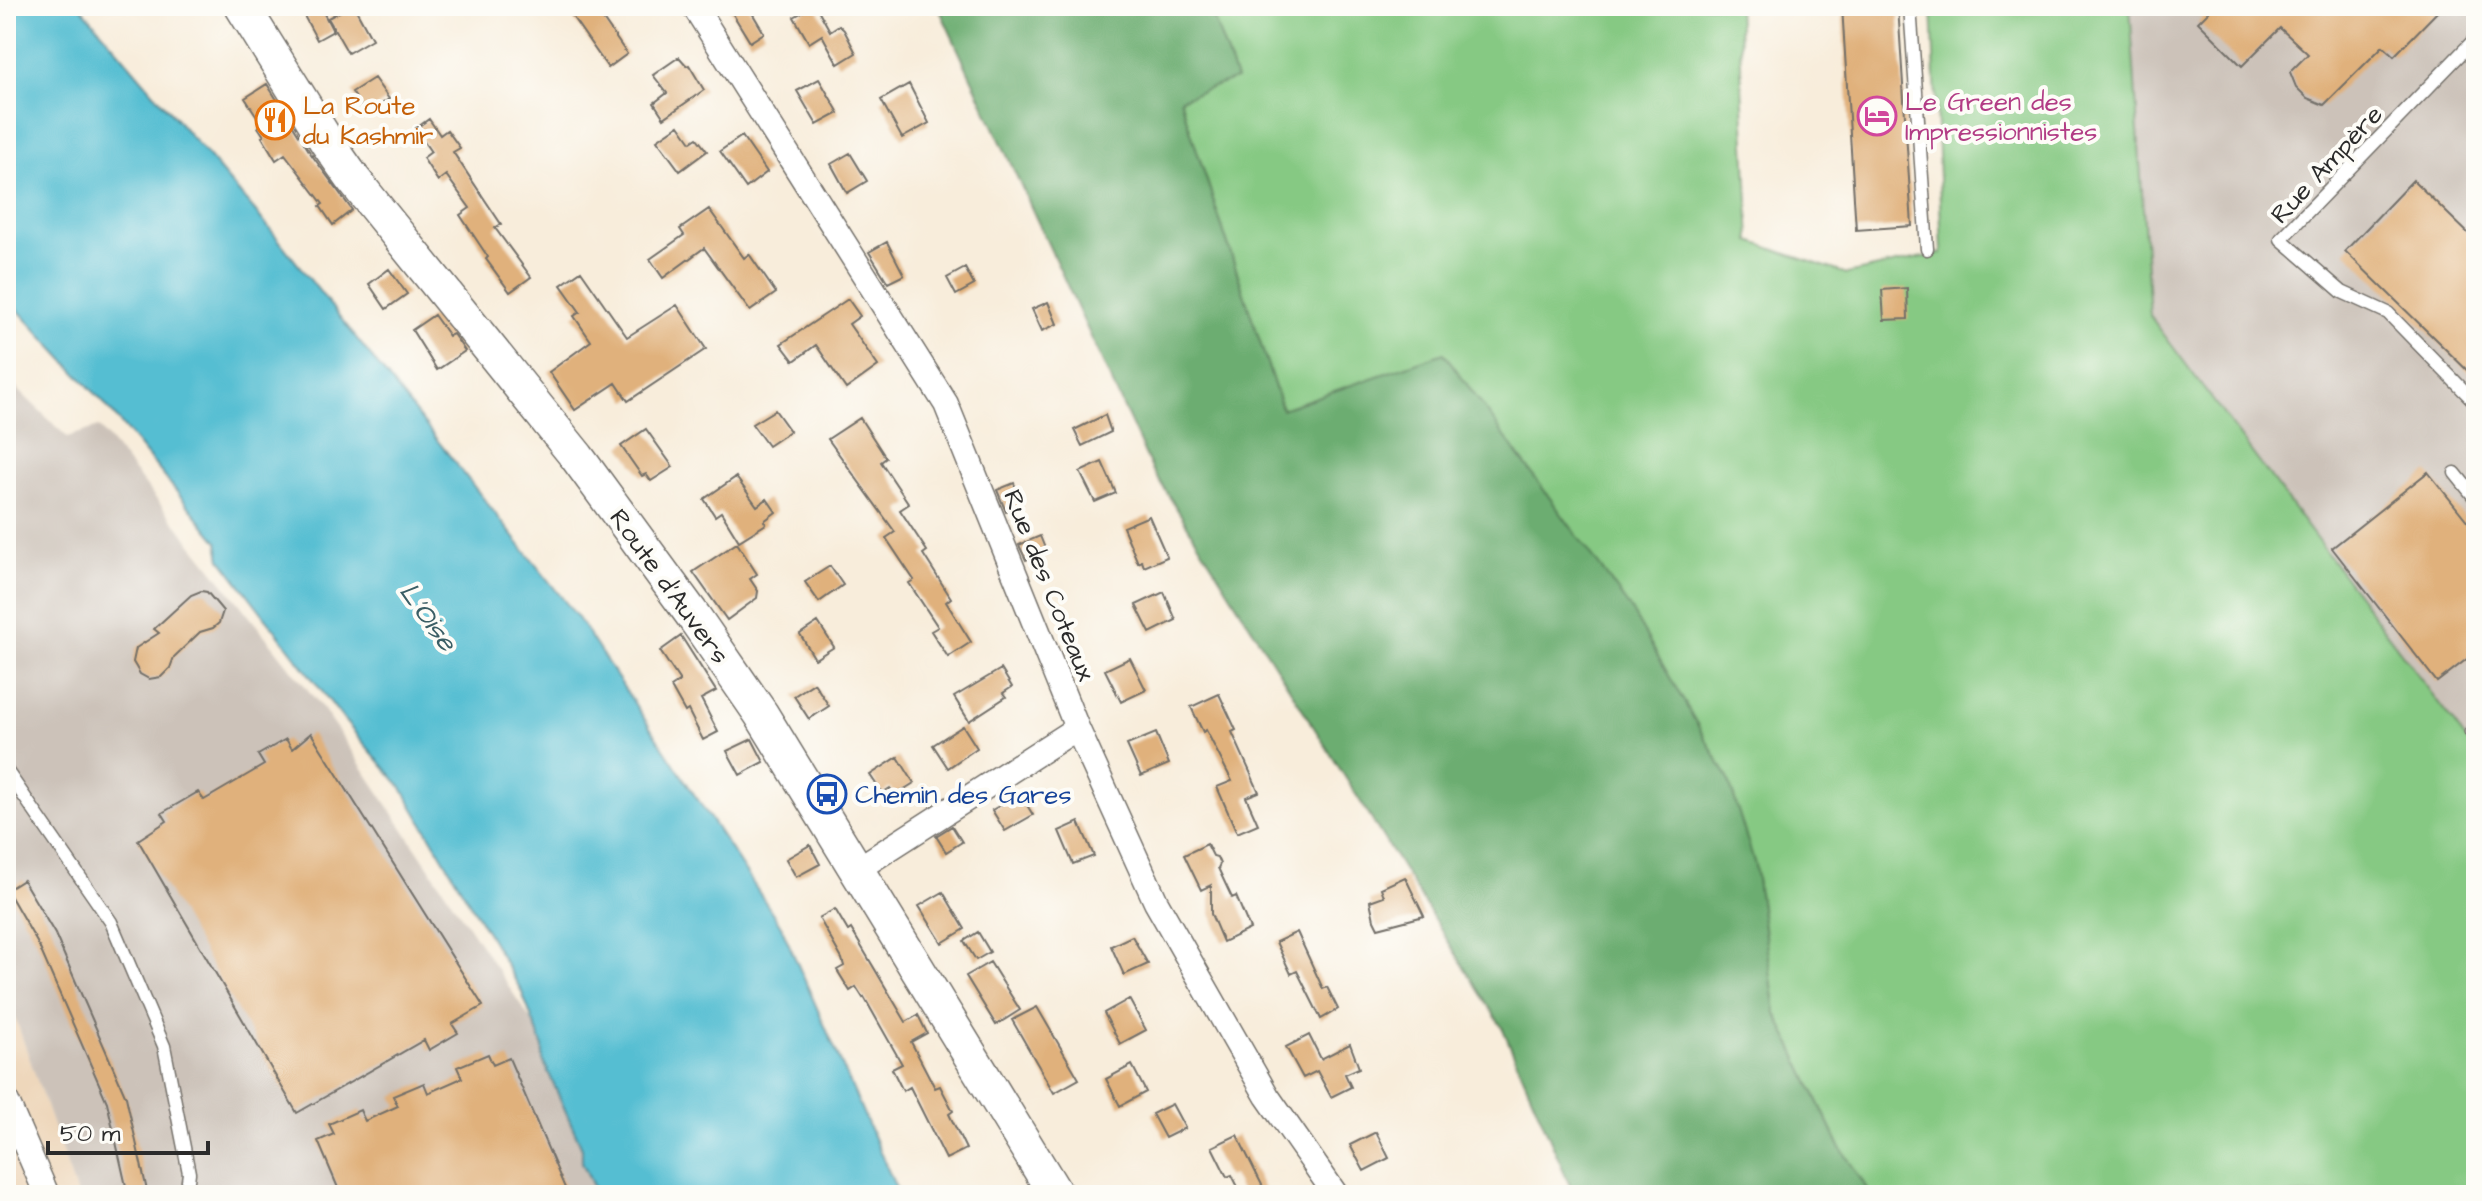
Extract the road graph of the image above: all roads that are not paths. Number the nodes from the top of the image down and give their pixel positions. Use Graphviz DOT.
graph roads {
  1 [pos="242,6"];
  2 [pos="694,6"];
  3 [pos="1910,6"];
  4 [pos="2476,38"];
  5 [pos="1927,249"];
  6 [pos="2476,403"];
  7 [pos="2455,473"];
  8 [pos="2476,499"];
  9 [pos="1077,728"];
  10 [pos="6,770"];
  11 [pos="856,870"];
  12 [pos="6,1100"];
  13 [pos="47,1195"];
  14 [pos="186,1195"];
  15 [pos="1056,1195"];
  16 [pos="1336,1195"];
  1 -- 11 [label="main road, Route d'Auvers"];
  2 -- 9 [label="street, Rue des Coteaux"];
  3 -- 5 [label="lane"];
  4 -- 6 [label="lane, Rue Ampère"];
  7 -- 8 [label="lane"];
  9 -- 11 [label="street"];
  9 -- 16 [label="street, Rue des Coteaux"];
  10 -- 14 [label="lane"];
  11 -- 15 [label="main road, Route d'Auvers"];
  12 -- 13 [label="street"];
}
